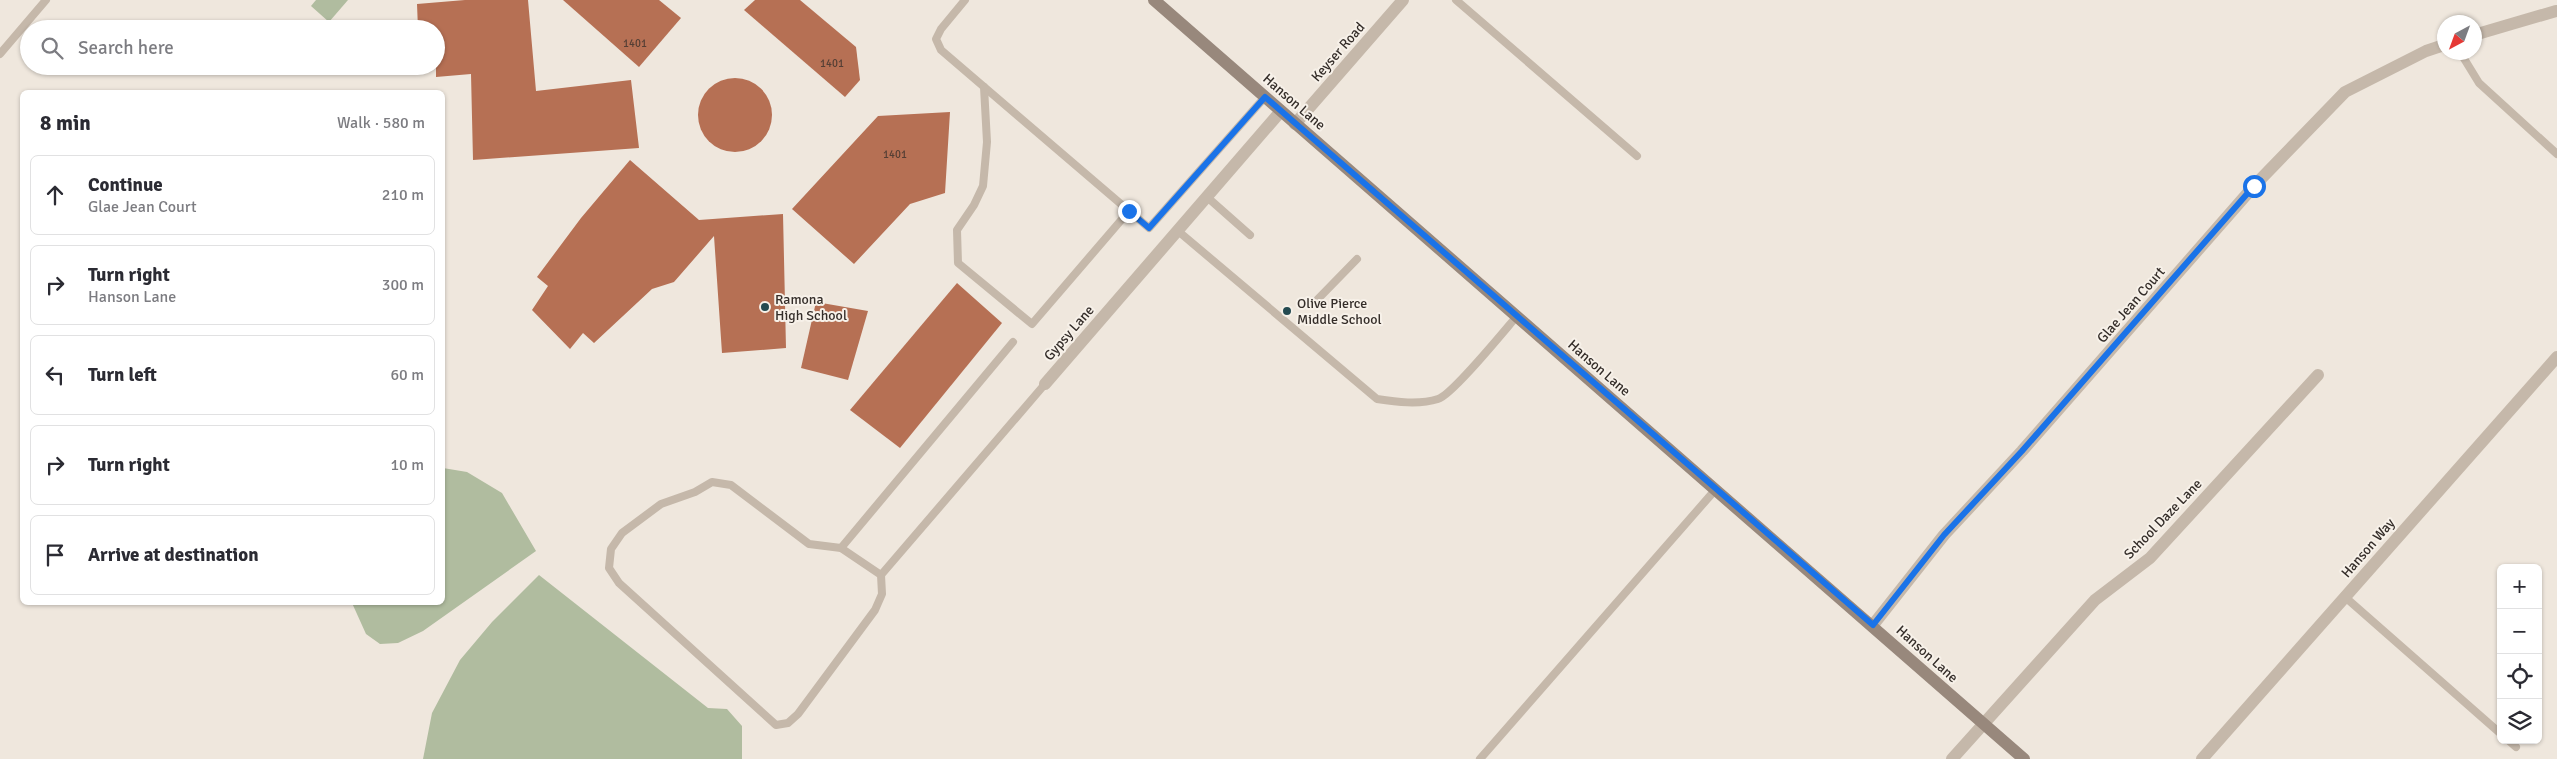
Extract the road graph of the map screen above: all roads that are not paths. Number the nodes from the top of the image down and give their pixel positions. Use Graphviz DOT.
graph roads {
  1 [pos="46,0"];
  2 [pos="965,0"];
  3 [pos="1154,0"];
  4 [pos="1403,0"];
  5 [pos="1456,0"];
  6 [pos="2556,11"];
  7 [pos="29,20"];
  8 [pos="20,31"];
  9 [pos="2482,33"];
  10 [pos="2437,48"];
  11 [pos="0,54"];
  12 [pos="2465,60"];
  13 [pos="984,87"];
  14 [pos="1265,97"];
  15 [pos="1281,111"];
  16 [pos="1295,124"];
  17 [pos="2557,154"];
  18 [pos="1637,156"];
  19 [pos="1207,197"];
  20 [pos="1129,211"];
  21 [pos="1178,231"];
  22 [pos="1250,235"];
  23 [pos="1357,259"];
  24 [pos="1316,301"];
  25 [pos="1517,316"];
  26 [pos="1013,342"];
  27 [pos="2557,357"];
  28 [pos="2318,374"];
  29 [pos="1045,384"];
  30 [pos="1716,489"];
  31 [pos="841,548"];
  32 [pos="881,575"];
  33 [pos="2345,597"];
  34 [pos="1873,625"];
  35 [pos="1983,723"];
  36 [pos="2497,730"];
  37 [pos="2513,744"];
  38 [pos="2516,747"];
  39 [pos="1480,759"];
  40 [pos="1952,759"];
  41 [pos="2024,759"];
  42 [pos="2202,759"];
  1 -- 7 [label="lane"];
  2 -- 13 [label="lane"];
  3 -- 14 [label="main road, Hanson Lane"];
  4 -- 16 [label="street, Keyser Road"];
  5 -- 18 [label="lane"];
  6 -- 9 [label="street"];
  8 -- 11 [label="lane"];
  10 -- 34 [label="street, Glae Jean Court"];
  12 -- 17 [label="lane"];
  13 -- 20 [label="lane"];
  13 -- 20 [label="lane"];
  14 -- 15 [label="main road, Hanson Lane"];
  14 -- 20 [label="lane"];
  15 -- 16 [label="main road, Hanson Lane"];
  15 -- 19 [label="street, Gypsy Lane"];
  16 -- 25 [label="main road, Hanson Lane"];
  19 -- 21 [label="street, Gypsy Lane"];
  19 -- 22 [label="lane"];
  21 -- 25 [label="lane"];
  21 -- 29 [label="street, Gypsy Lane"];
  23 -- 24 [label="lane"];
  25 -- 30 [label="main road, Hanson Lane"];
  26 -- 31 [label="lane"];
  27 -- 33 [label="street, Hanson Way"];
  28 -- 35 [label="street, School Daze Lane"];
  29 -- 32 [label="lane, Gypsy Lane"];
  30 -- 34 [label="main road, Hanson Lane"];
  30 -- 39 [label="lane"];
  31 -- 32 [label="lane"];
  31 -- 32 [label="lane"];
  33 -- 36 [label="lane"];
  33 -- 42 [label="street, Hanson Way"];
  34 -- 35 [label="main road, Hanson Lane"];
  35 -- 40 [label="street, School Daze Lane"];
  35 -- 41 [label="main road, Hanson Lane"];
  37 -- 38 [label="lane"];
}
